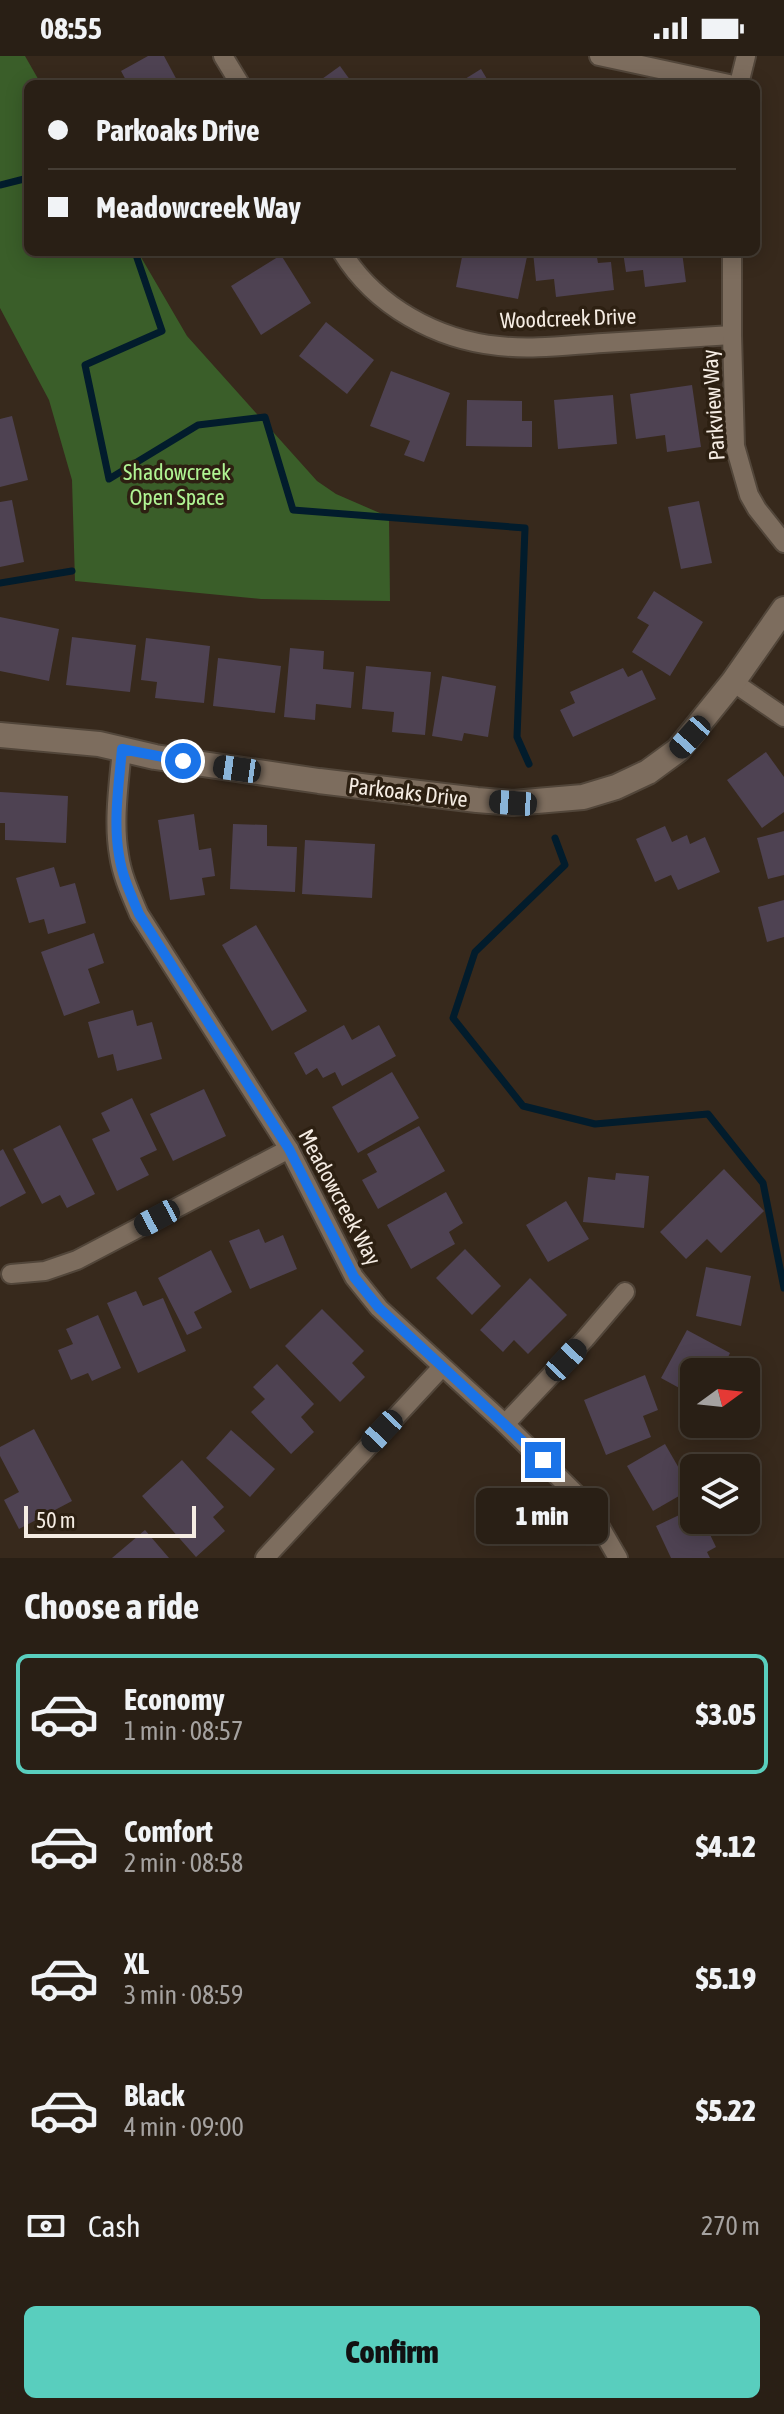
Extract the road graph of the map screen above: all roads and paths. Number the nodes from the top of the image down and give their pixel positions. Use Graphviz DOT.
graph roads {
  1 [pos="223,56"];
  2 [pos="599,56"];
  3 [pos="746,56"];
  4 [pos="238,80"];
  5 [pos="710,80"];
  6 [pos="740,80"];
  7 [pos="345,256"];
  8 [pos="732,256"];
  9 [pos="732,335"];
  10 [pos="784,543"];
  11 [pos="784,609"];
  12 [pos="733,682"];
  13 [pos="784,717"];
  14 [pos="0,735"];
  15 [pos="122,749"];
  16 [pos="289,1149"];
  17 [pos="11,1274"];
  18 [pos="625,1292"];
  19 [pos="442,1367"];
  20 [pos="505,1424"];
  21 [pos="265,1558"];
  22 [pos="618,1558"];
  1 -- 4 [label="street"];
  2 -- 5 [label="street"];
  3 -- 6 [label="street"];
  7 -- 9 [label="street, Woodcreek Drive"];
  8 -- 9 [label="street, Parkview Way"];
  9 -- 10 [label="street, Parkview Way"];
  11 -- 12 [label="street, Parkoaks Drive"];
  12 -- 13 [label="street"];
  12 -- 15 [label="street, Parkoaks Drive"];
  14 -- 15 [label="street, Parkoaks Drive"];
  15 -- 16 [label="street, Meadowcreek Way"];
  16 -- 17 [label="street"];
  16 -- 19 [label="street, Meadowcreek Way"];
  18 -- 20 [label="street"];
  19 -- 20 [label="street, Meadowcreek Way"];
  19 -- 21 [label="street"];
  20 -- 22 [label="street, Meadowcreek Way"];
}
